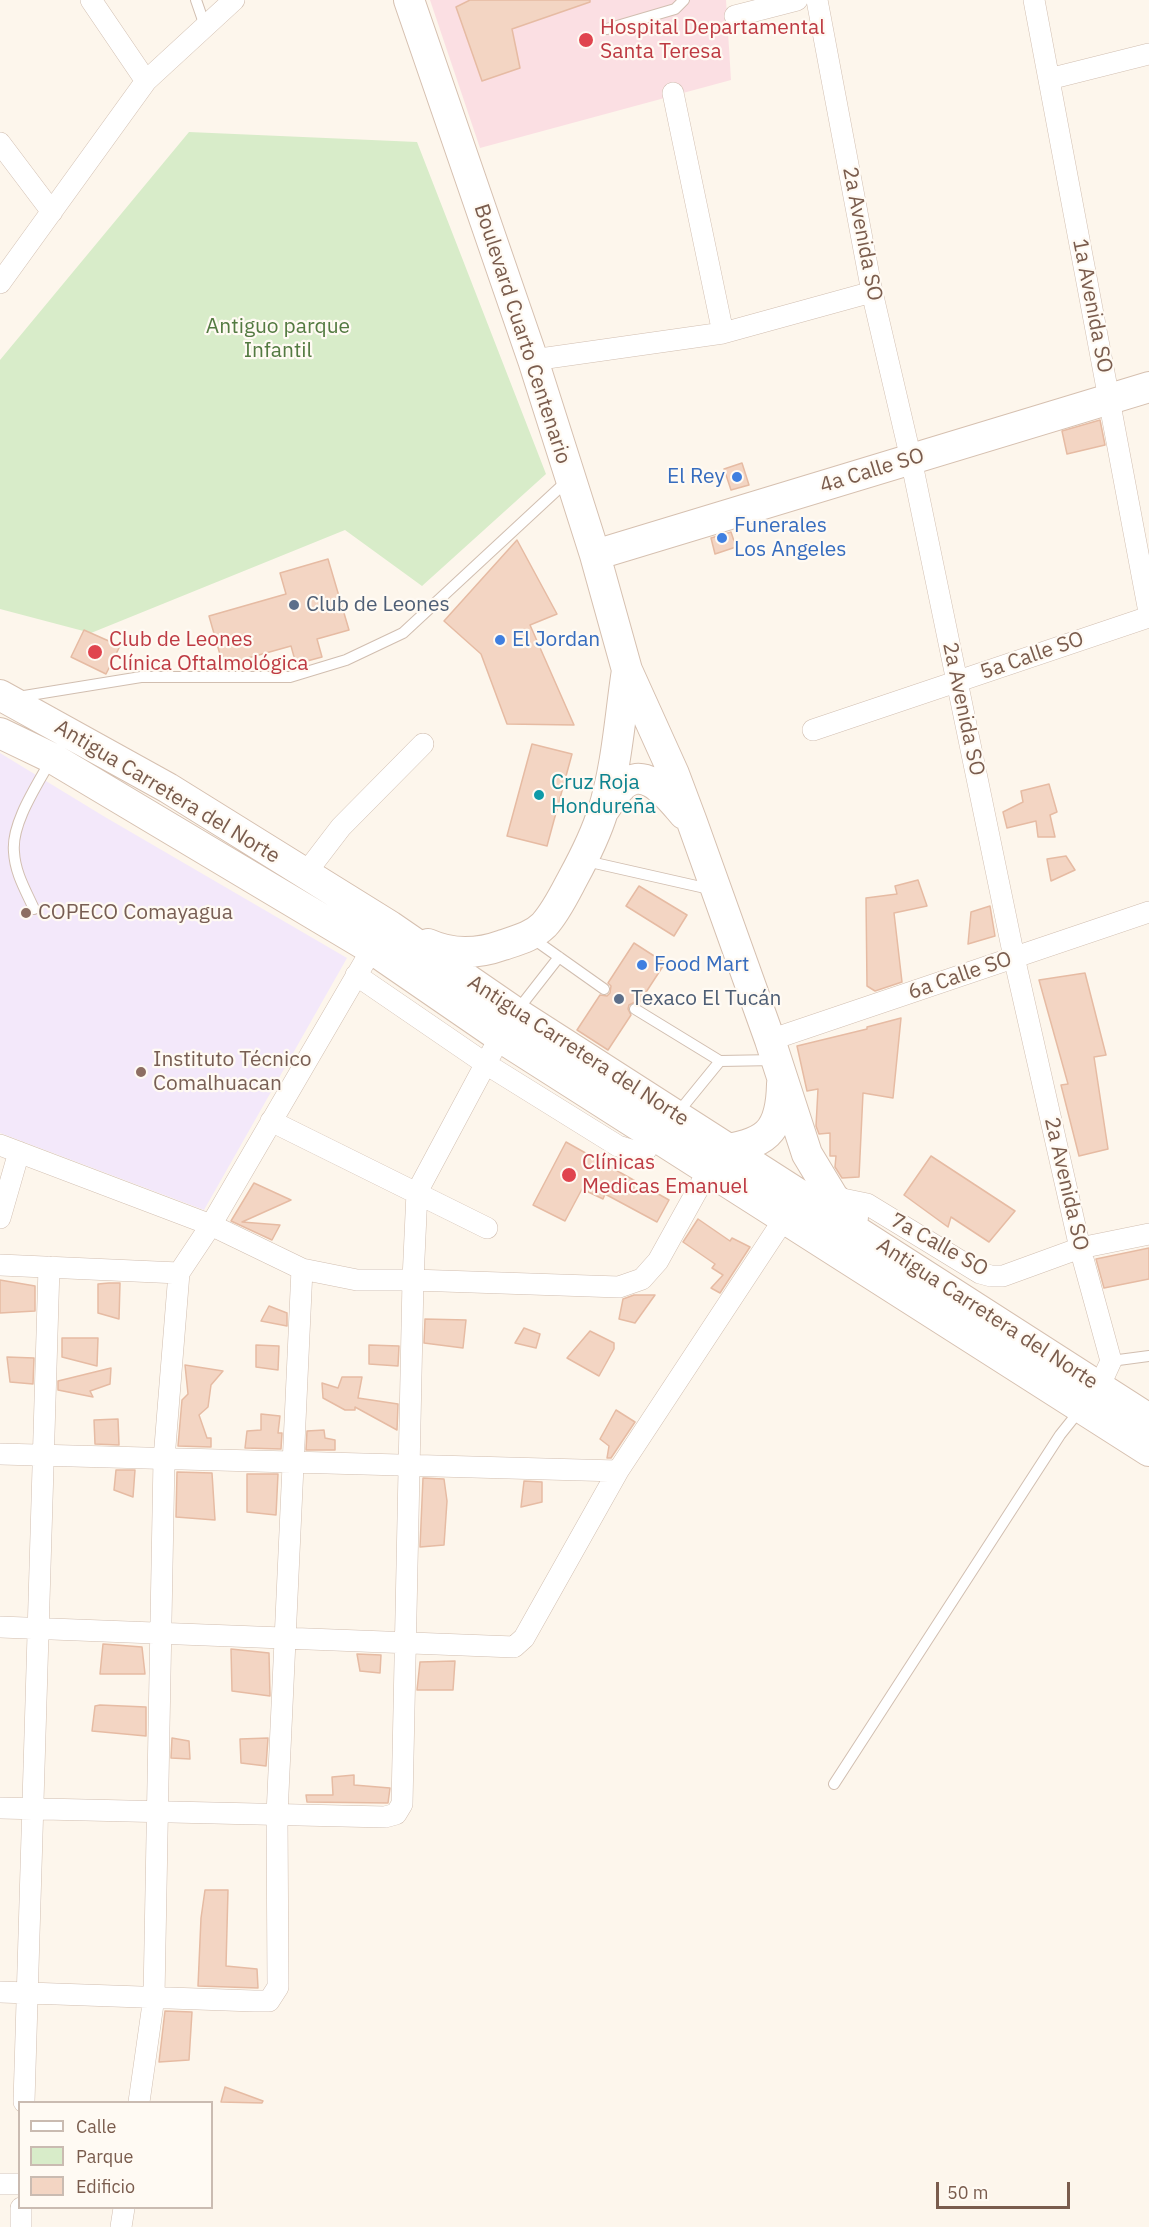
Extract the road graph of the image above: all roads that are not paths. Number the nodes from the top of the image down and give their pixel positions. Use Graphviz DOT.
graph roads {
  1 [pos="91,0"];
  2 [pos="196,0"];
  3 [pos="234,0"];
  4 [pos="409,0"];
  5 [pos="684,0"];
  6 [pos="797,0"];
  7 [pos="817,0"];
  8 [pos="1034,0"];
  9 [pos="735,16"];
  10 [pos="205,26"];
  11 [pos="607,28"];
  12 [pos="1149,54"];
  13 [pos="1049,79"];
  14 [pos="146,81"];
  15 [pos="673,93"];
  16 [pos="0,143"];
  17 [pos="52,212"];
  18 [pos="0,283"];
  19 [pos="872,291"];
  20 [pos="723,333"];
  21 [pos="533,360"];
  22 [pos="1149,387"];
  23 [pos="1110,399"];
  24 [pos="911,459"];
  25 [pos="570,477"];
  26 [pos="595,555"];
  27 [pos="1149,612"];
  28 [pos="1149,617"];
  29 [pos="627,670"];
  30 [pos="957,682"];
  31 [pos="3,697"];
  32 [pos="813,730"];
  33 [pos="0,733"];
  34 [pos="423,744"];
  35 [pos="52,758"];
  36 [pos="603,811"];
  37 [pos="692,822"];
  38 [pos="582,860"];
  39 [pos="305,874"];
  40 [pos="717,891"];
  41 [pos="34,909"];
  42 [pos="1149,912"];
  43 [pos="529,936"];
  44 [pos="381,937"];
  45 [pos="559,957"];
  46 [pos="1014,957"];
  47 [pos="356,975"];
  48 [pos="604,989"];
  49 [pos="635,1009"];
  50 [pos="515,1012"];
  51 [pos="500,1037"];
  52 [pos="776,1059"];
  53 [pos="720,1061"];
  54 [pos="486,1064"];
  55 [pos="676,1115"];
  56 [pos="271,1121"];
  57 [pos="654,1137"];
  58 [pos="10,1149"];
  59 [pos="730,1149"];
  60 [pos="696,1163"];
  61 [pos="417,1192"];
  62 [pos="834,1197"];
  63 [pos="0,1218"];
  64 [pos="784,1219"];
  65 [pos="211,1225"];
  66 [pos="487,1228"];
  67 [pos="1149,1233"];
  68 [pos="883,1246"];
  69 [pos="1080,1248"];
  70 [pos="0,1265"];
  71 [pos="50,1267"];
  72 [pos="302,1269"];
  73 [pos="179,1273"];
  74 [pos="413,1280"];
  75 [pos="1149,1356"];
  76 [pos="1097,1384"];
  77 [pos="1149,1419"];
  78 [pos="1149,1451"];
  79 [pos="0,1454"];
  80 [pos="44,1456"];
  81 [pos="164,1459"];
  82 [pos="292,1462"];
  83 [pos="409,1466"];
  84 [pos="618,1471"];
  85 [pos="0,1627"];
  86 [pos="39,1629"];
  87 [pos="160,1633"];
  88 [pos="285,1638"];
  89 [pos="404,1642"];
  90 [pos="834,1784"];
  91 [pos="0,1808"];
  92 [pos="33,1809"];
  93 [pos="157,1812"];
  94 [pos="277,1815"];
  95 [pos="0,1992"];
  96 [pos="28,1993"];
  97 [pos="154,1997"];
  98 [pos="24,2101"];
  99 [pos="139,2101"];
  100 [pos="0,2184"];
  101 [pos="18,2184"];
  102 [pos="21,2209"];
  103 [pos="124,2209"];
  104 [pos="21,2227"];
  105 [pos="121,2227"];
  1 -- 14 [label="street"];
  2 -- 10 [label="lane"];
  3 -- 10 [label="street"];
  4 -- 21 [label="main road, Boulevard Cuarto Centenario"];
  5 -- 11 [label="lane"];
  6 -- 9 [label="street"];
  7 -- 19 [label="street, 2a Avenida SO"];
  8 -- 13 [label="street, 1a Avenida SO"];
  10 -- 14 [label="street"];
  12 -- 13 [label="street"];
  13 -- 23 [label="street, 1a Avenida SO"];
  14 -- 17 [label="street"];
  15 -- 20 [label="street"];
  16 -- 17 [label="street"];
  17 -- 18 [label="street"];
  19 -- 20 [label="street"];
  19 -- 24 [label="street, 2a Avenida SO"];
  20 -- 21 [label="street"];
  21 -- 25 [label="main road, Boulevard Cuarto Centenario"];
  22 -- 23 [label="main road, 4a Calle SO"];
  23 -- 24 [label="main road, 4a Calle SO"];
  23 -- 27 [label="street, 1a Avenida SO"];
  24 -- 26 [label="main road, 4a Calle SO"];
  24 -- 30 [label="street, 2a Avenida SO"];
  25 -- 26 [label="main road, Boulevard Cuarto Centenario"];
  25 -- 31 [label="lane"];
  26 -- 29 [label="main road, Boulevard Cuarto Centenario"];
  28 -- 30 [label="street, 5a Calle SO"];
  29 -- 36 [label="main road, Boulevard Cuarto Centenario"];
  29 -- 37 [label="main road, Boulevard Cuarto Centenario"];
  30 -- 32 [label="street, 5a Calle SO"];
  30 -- 46 [label="street, 2a Avenida SO"];
  31 -- 39 [label="main road, Antigua Carretera del Norte"];
  33 -- 35 [label="main road, Antigua Carretera del Norte"];
  34 -- 39 [label="street"];
  35 -- 41 [label="lane"];
  35 -- 44 [label="main road, Antigua Carretera del Norte"];
  36 -- 37 [label="main road"];
  36 -- 38 [label="main road, Boulevard Cuarto Centenario"];
  37 -- 40 [label="main road, Boulevard Cuarto Centenario"];
  38 -- 40 [label="lane"];
  38 -- 43 [label="main road, Boulevard Cuarto Centenario"];
  39 -- 44 [label="main road, Antigua Carretera del Norte"];
  40 -- 52 [label="main road, Boulevard Cuarto Centenario"];
  42 -- 46 [label="street, 6a Calle SO"];
  43 -- 44 [label="main road, Boulevard Cuarto Centenario"];
  43 -- 45 [label="lane"];
  44 -- 47 [label="street"];
  44 -- 50 [label="main road, Antigua Carretera del Norte"];
  44 -- 51 [label="main road, Antigua Carretera del Norte"];
  45 -- 48 [label="lane"];
  45 -- 50 [label="lane"];
  46 -- 52 [label="street, 6a Calle SO"];
  46 -- 69 [label="street, 2a Avenida SO"];
  47 -- 54 [label="street"];
  47 -- 56 [label="street"];
  49 -- 53 [label="lane"];
  50 -- 55 [label="main road, Antigua Carretera del Norte"];
  51 -- 54 [label="street"];
  51 -- 57 [label="main road, Antigua Carretera del Norte"];
  52 -- 53 [label="lane"];
  52 -- 59 [label="main road"];
  52 -- 62 [label="main road, Boulevard Cuarto Centenario"];
  53 -- 55 [label="lane"];
  54 -- 57 [label="street"];
  54 -- 61 [label="street"];
  55 -- 59 [label="main road, Antigua Carretera del Norte"];
  56 -- 61 [label="street"];
  56 -- 65 [label="street"];
  57 -- 60 [label="main road, Antigua Carretera del Norte"];
  58 -- 63 [label="street"];
  58 -- 65 [label="street"];
  59 -- 60 [label="main road"];
  59 -- 68 [label="main road, Antigua Carretera del Norte"];
  60 -- 64 [label="main road, Antigua Carretera del Norte"];
  60 -- 74 [label="street"];
  61 -- 66 [label="street"];
  61 -- 74 [label="street"];
  62 -- 68 [label="main road, Boulevard Cuarto Centenario"];
  62 -- 69 [label="street, 7a Calle SO"];
  64 -- 76 [label="main road, Antigua Carretera del Norte"];
  64 -- 84 [label="street"];
  65 -- 72 [label="street"];
  65 -- 73 [label="street"];
  67 -- 69 [label="street, 7a Calle SO"];
  68 -- 76 [label="main road, Antigua Carretera del Norte"];
  69 -- 76 [label="street, 2a Avenida SO"];
  70 -- 71 [label="street"];
  71 -- 73 [label="street"];
  71 -- 80 [label="street"];
  72 -- 74 [label="street"];
  72 -- 82 [label="street"];
  73 -- 81 [label="street"];
  74 -- 83 [label="street"];
  75 -- 76 [label="lane"];
  76 -- 77 [label="main road, Antigua Carretera del Norte"];
  76 -- 78 [label="main road, Antigua Carretera del Norte"];
  76 -- 90 [label="lane"];
  79 -- 80 [label="street"];
  80 -- 81 [label="street"];
  80 -- 86 [label="street"];
  81 -- 82 [label="street"];
  81 -- 87 [label="street"];
  82 -- 83 [label="street"];
  82 -- 88 [label="street"];
  83 -- 84 [label="street"];
  83 -- 89 [label="street"];
  84 -- 89 [label="street"];
  85 -- 86 [label="street"];
  86 -- 87 [label="street"];
  86 -- 92 [label="street"];
  87 -- 88 [label="street"];
  87 -- 93 [label="street"];
  88 -- 89 [label="street"];
  88 -- 94 [label="street"];
  89 -- 94 [label="street"];
  91 -- 92 [label="street"];
  92 -- 93 [label="street"];
  92 -- 96 [label="street"];
  93 -- 94 [label="street"];
  93 -- 97 [label="street"];
  94 -- 97 [label="street"];
  95 -- 96 [label="street"];
  96 -- 97 [label="street"];
  96 -- 98 [label="street"];
  97 -- 99 [label="street"];
  100 -- 101 [label="street"];
  102 -- 104 [label="street"];
  103 -- 105 [label="street"];
}
